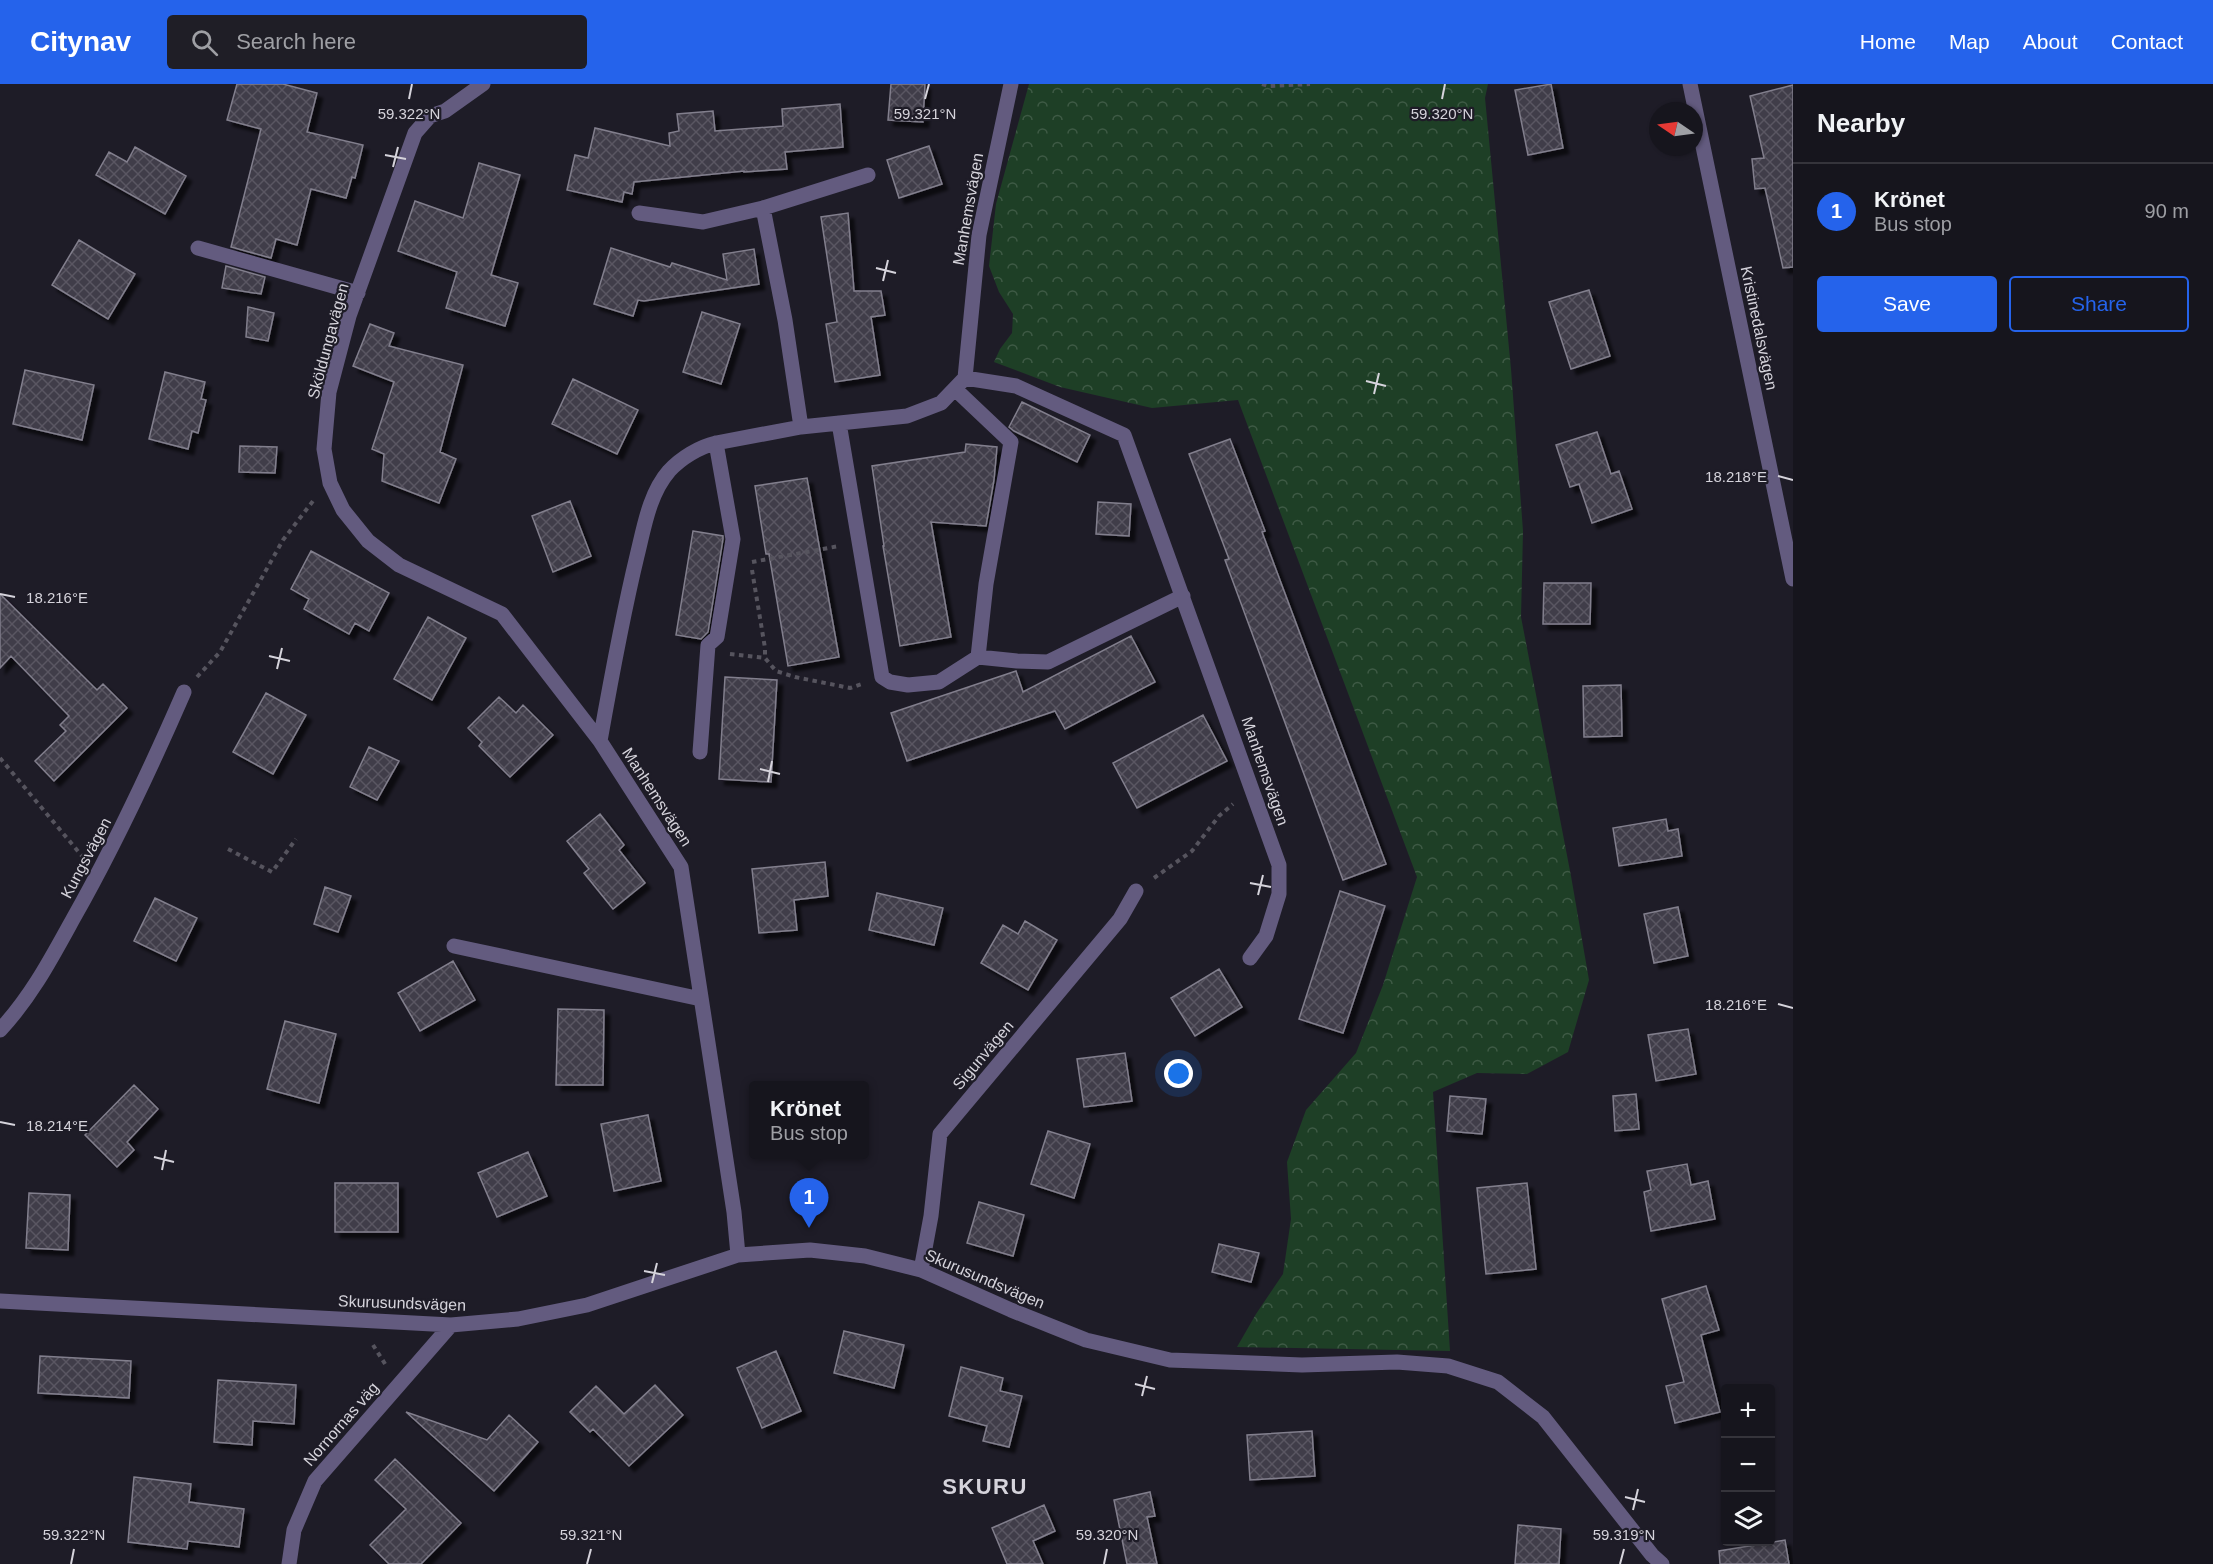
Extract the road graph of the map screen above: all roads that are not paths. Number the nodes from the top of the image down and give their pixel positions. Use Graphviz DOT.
graph roads {
  1 [pos="483,84"];
  2 [pos="1011,84"];
  3 [pos="1690,84"];
  4 [pos="868,175"];
  5 [pos="763,208"];
  6 [pos="639,213"];
  7 [pos="198,248"];
  8 [pos="358,293"];
  9 [pos="960,383"];
  10 [pos="839,423"];
  11 [pos="801,427"];
  12 [pos="716,443"];
  13 [pos="1793,579"];
  14 [pos="1183,596"];
  15 [pos="978,657"];
  16 [pos="184,692"];
  17 [pos="600,741"];
  18 [pos="700,752"];
  19 [pos="1136,891"];
  20 [pos="454,946"];
  21 [pos="1250,958"];
  22 [pos="701,999"];
  23 [pos="0,1030"];
  24 [pos="738,1255"];
  25 [pos="921,1270"];
  26 [pos="0,1301"];
  27 [pos="451,1325"];
  28 [pos="289,1564"];
  29 [pos="1662,1564"];
  1 -- 8 [label="street, Sköldungavägen"];
  2 -- 9 [label="street, Manhemsvägen"];
  3 -- 13 [label="street, Kristinedalsvägen"];
  4 -- 5 [label="street"];
  5 -- 6 [label="street"];
  5 -- 11 [label="street"];
  7 -- 8 [label="street"];
  8 -- 17 [label="street, Sköldungavägen"];
  9 -- 10 [label="street, Manhemsvägen"];
  9 -- 14 [label="street, Manhemsvägen"];
  9 -- 15 [label="street"];
  10 -- 11 [label="street, Manhemsvägen"];
  10 -- 15 [label="street"];
  11 -- 12 [label="street, Manhemsvägen"];
  12 -- 17 [label="street, Manhemsvägen"];
  12 -- 18 [label="street"];
  14 -- 15 [label="street"];
  14 -- 21 [label="street, Manhemsvägen"];
  16 -- 23 [label="street, Kungsvägen"];
  17 -- 22 [label="street, Manhemsvägen"];
  19 -- 25 [label="street, Sigunvägen"];
  20 -- 22 [label="street"];
  22 -- 24 [label="street, Manhemsvägen"];
  24 -- 25 [label="street, Skurusundsvägen"];
  24 -- 27 [label="street, Skurusundsvägen"];
  25 -- 29 [label="street, Skurusundsvägen"];
  26 -- 27 [label="street, Skurusundsvägen"];
  27 -- 28 [label="street, Nornornas väg"];
}
